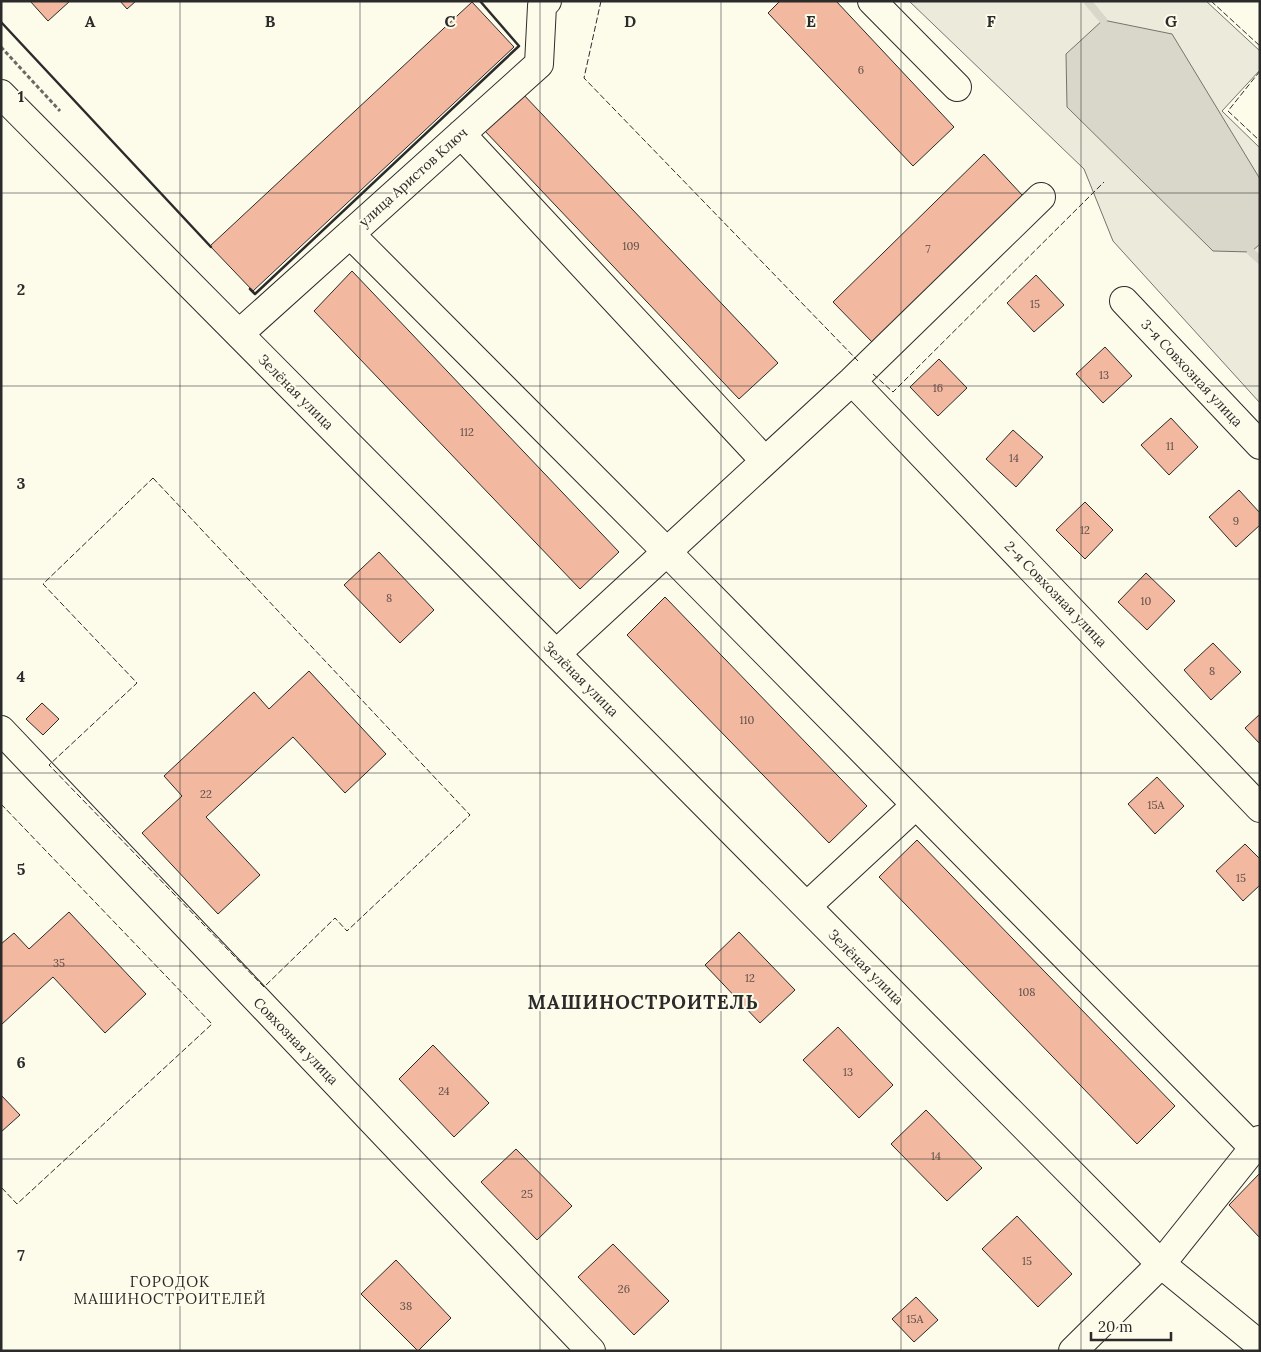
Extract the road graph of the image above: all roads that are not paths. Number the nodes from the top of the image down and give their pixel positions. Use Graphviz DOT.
graph roads {
  1 [pos="872,1"];
  2 [pos="542,3"];
  3 [pos="957,87"];
  4 [pos="1,94"];
  5 [pos="461,134"];
  6 [pos="1041,197"];
  7 [pos="350,234"];
  8 [pos="1124,301"];
  9 [pos="239,334"];
  10 [pos="852,381"];
  11 [pos="1260,445"];
  12 [pos="765,461"];
  13 [pos="667,552"];
  14 [pos="556,654"];
  15 [pos="1,730"];
  16 [pos="916,804"];
  17 [pos="1260,808"];
  18 [pos="807,906"];
  19 [pos="1257,1144"];
  20 [pos="1161,1264"];
  21 [pos="1260,1346"];
  22 [pos="591,1351"];
  23 [pos="1073,1351"];
  1 -- 3 [label="street"];
  2 -- 5 [label="street, улица Аристов Ключ"];
  4 -- 9 [label="street, Зелёная улица"];
  5 -- 7 [label="street, улица Аристов Ключ"];
  5 -- 12 [label="street"];
  6 -- 10 [label="street"];
  7 -- 9 [label="street, улица Аристов Ключ"];
  7 -- 13 [label="street"];
  8 -- 11 [label="street, 3-я Совхозная улица"];
  9 -- 14 [label="street, Зелёная улица"];
  10 -- 12 [label="street"];
  10 -- 17 [label="street, 2-я Совхозная улица"];
  12 -- 13 [label="street"];
  13 -- 14 [label="street"];
  13 -- 16 [label="street"];
  14 -- 18 [label="street, Зелёная улица"];
  15 -- 22 [label="street, Совхозная улица"];
  16 -- 18 [label="street"];
  16 -- 19 [label="street"];
  18 -- 20 [label="street, Зелёная улица"];
  19 -- 20 [label="street"];
  20 -- 21 [label="street, Зелёная улица"];
  20 -- 23 [label="street"];
}
